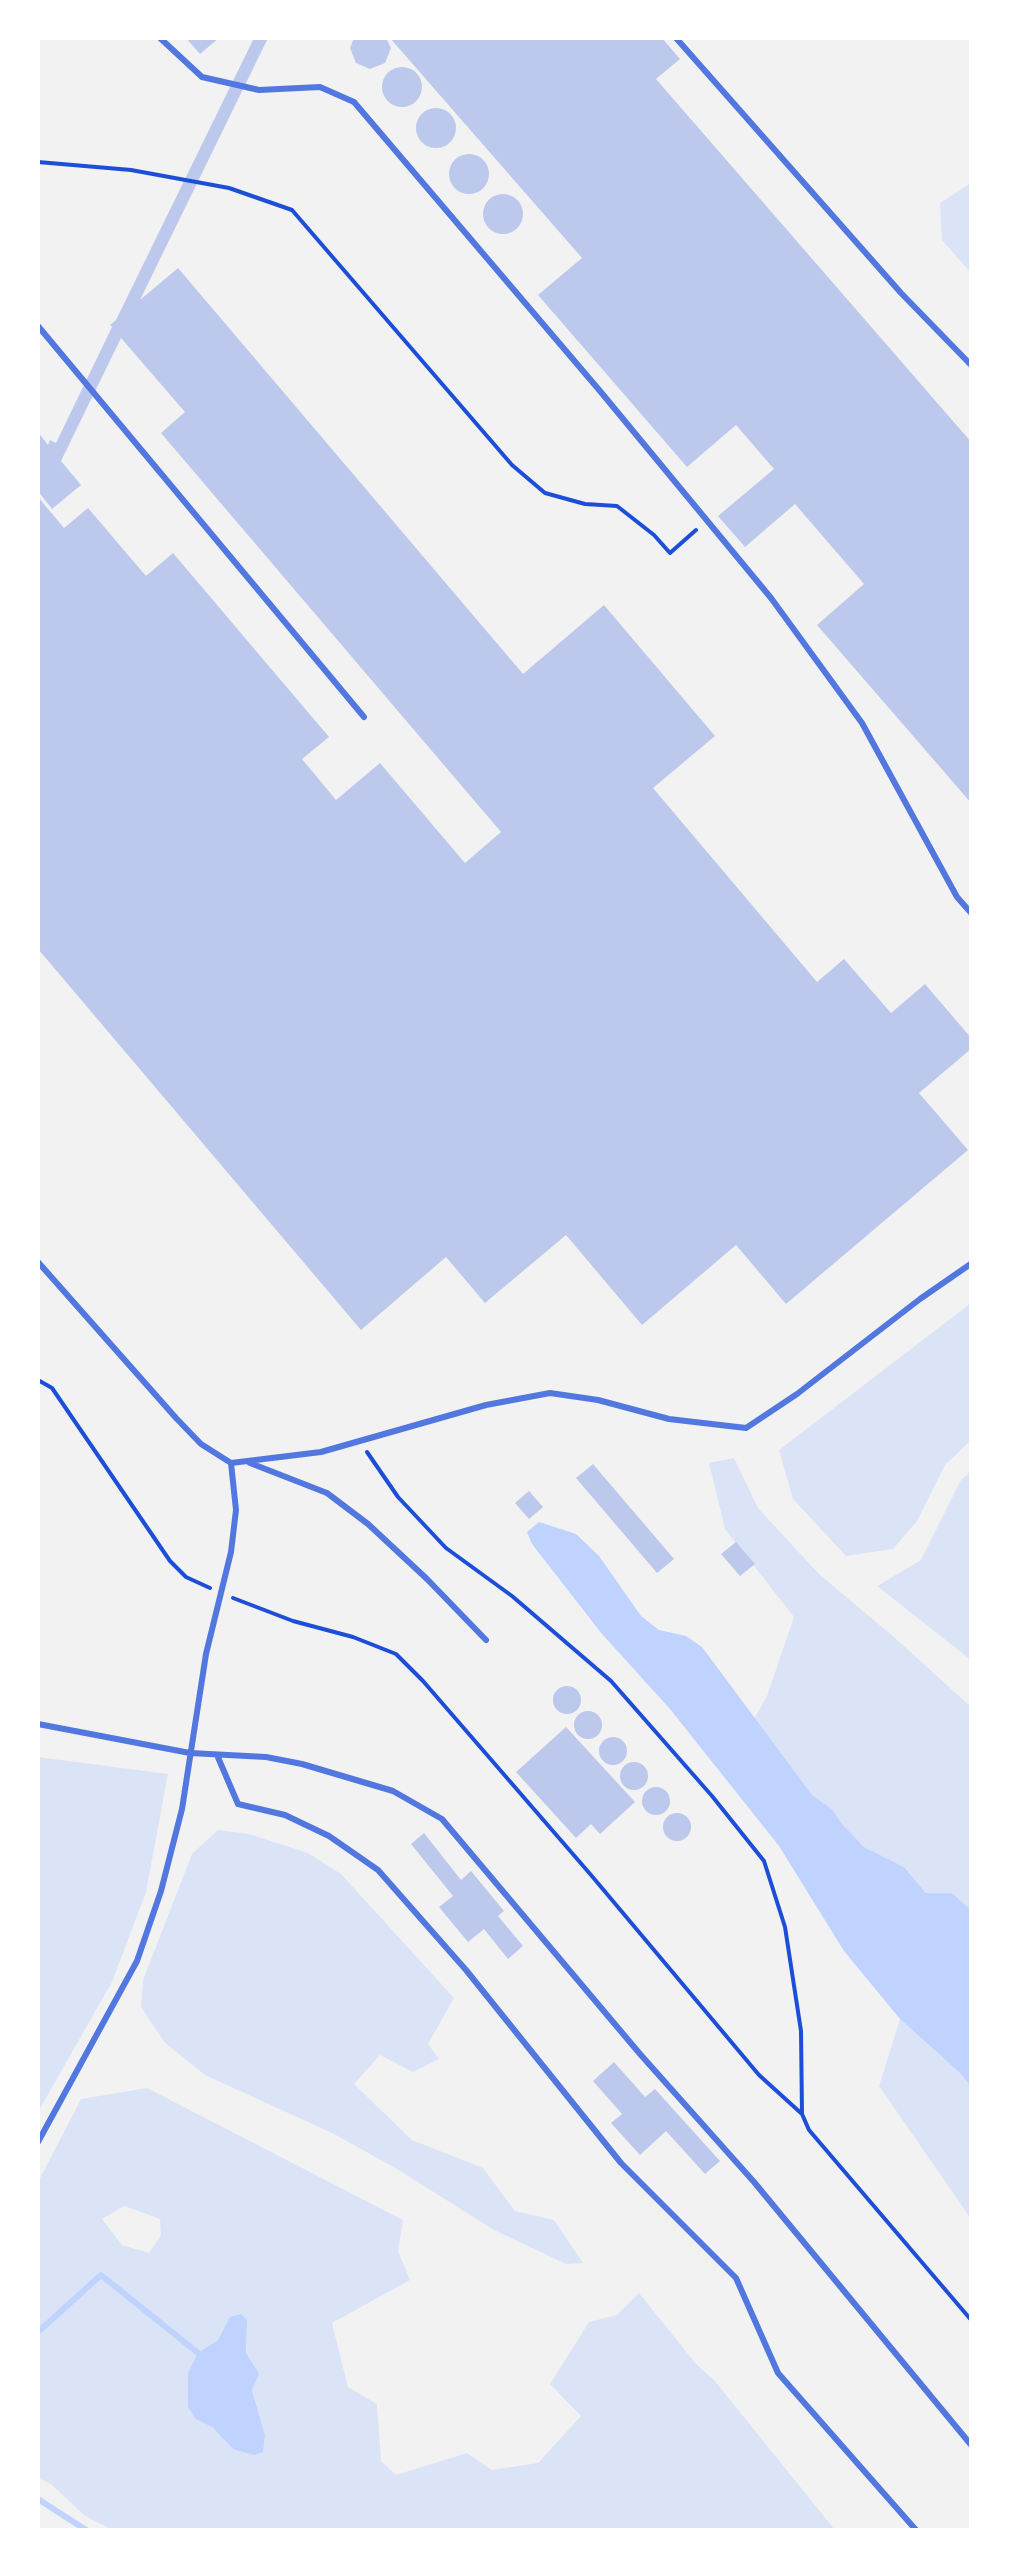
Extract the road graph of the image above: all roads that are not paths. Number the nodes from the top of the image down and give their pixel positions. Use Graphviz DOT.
graph roads {
  1 [pos="160,38"];
  2 [pos="676,38"];
  3 [pos="38,326"];
  4 [pos="972,366"];
  5 [pos="364,717"];
  6 [pos="972,914"];
  7 [pos="38,1262"];
  8 [pos="972,1263"];
  9 [pos="246,1462"];
  10 [pos="230,1464"];
  11 [pos="486,1640"];
  12 [pos="38,1724"];
  13 [pos="190,1753"];
  14 [pos="217,1754"];
  15 [pos="38,2142"];
  16 [pos="972,2446"];
  17 [pos="916,2530"];
  1 -- 6 [label="lane"];
  2 -- 4 [label="lane"];
  3 -- 5 [label="lane"];
  7 -- 10 [label="lane"];
  8 -- 9 [label="lane"];
  9 -- 10 [label="lane"];
  9 -- 11 [label="lane"];
  10 -- 13 [label="lane"];
  12 -- 13 [label="lane"];
  13 -- 14 [label="lane"];
  13 -- 15 [label="lane"];
  14 -- 16 [label="lane"];
  14 -- 17 [label="lane"];
}
